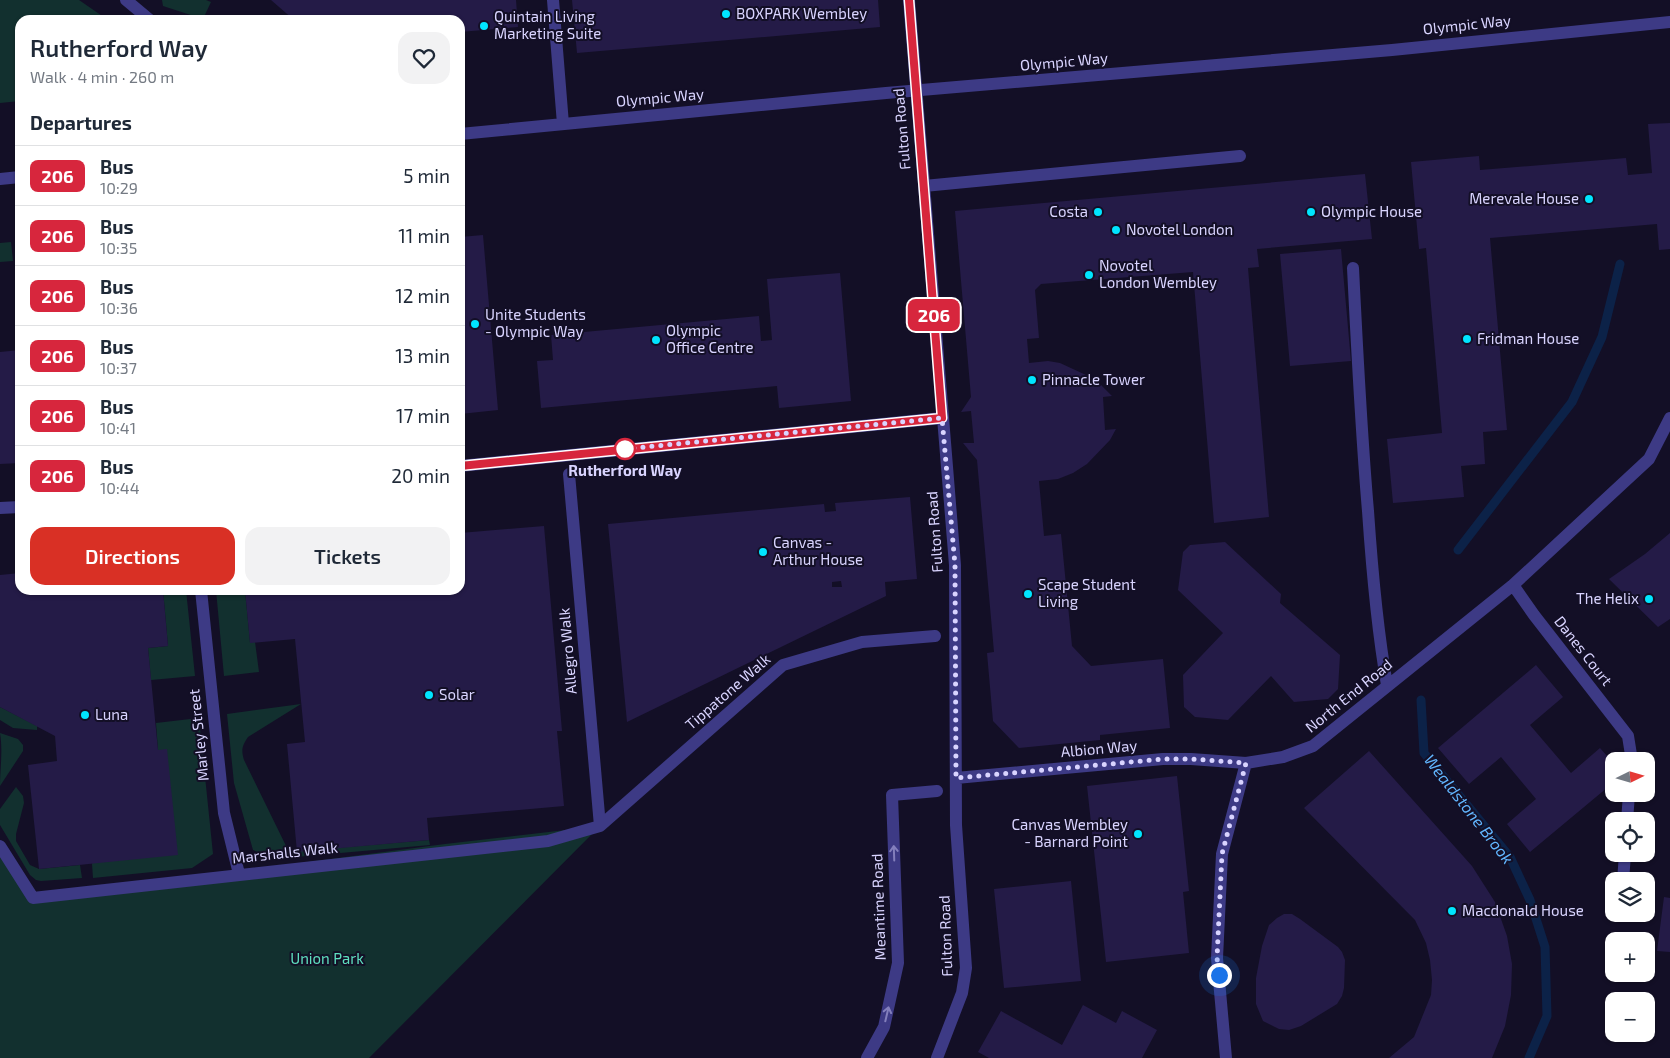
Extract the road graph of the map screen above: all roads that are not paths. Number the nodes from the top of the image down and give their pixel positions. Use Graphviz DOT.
graph roads {
  1 [pos="126,0"];
  2 [pos="553,0"];
  3 [pos="909,0"];
  4 [pos="144,15"];
  5 [pos="1670,22"];
  6 [pos="915,91"];
  7 [pos="563,124"];
  8 [pos="465,134"];
  9 [pos="1240,156"];
  10 [pos="15,178"];
  11 [pos="0,179"];
  12 [pos="924,186"];
  13 [pos="1354,268"];
  14 [pos="942,418"];
  15 [pos="1670,418"];
  16 [pos="465,466"];
  17 [pos="569,474"];
  18 [pos="15,506"];
  19 [pos="0,508"];
  20 [pos="1513,586"];
  21 [pos="202,595"];
  22 [pos="934,636"];
  23 [pos="1388,685"];
  24 [pos="1631,752"];
  25 [pos="1246,763"];
  26 [pos="956,778"];
  27 [pos="937,791"];
  28 [pos="600,826"];
  29 [pos="0,846"];
  30 [pos="239,874"];
  31 [pos="867,1058"];
  32 [pos="937,1058"];
  33 [pos="1226,1058"];
  1 -- 4 [label="street"];
  2 -- 7 [label="street"];
  3 -- 6 [label="street, Fulton Road"];
  5 -- 6 [label="street, Olympic Way"];
  6 -- 7 [label="street, Olympic Way"];
  6 -- 12 [label="street, Fulton Road"];
  7 -- 8 [label="street, Olympic Way"];
  9 -- 12 [label="street"];
  10 -- 11 [label="street"];
  12 -- 14 [label="street, Fulton Road"];
  13 -- 23 [label="street"];
  14 -- 16 [label="street"];
  14 -- 26 [label="street, Fulton Road"];
  15 -- 20 [label="street, North End Road"];
  17 -- 28 [label="street, Allegro Walk"];
  18 -- 19 [label="street"];
  20 -- 23 [label="street, North End Road"];
  20 -- 24 [label="street, Danes Court"];
  21 -- 30 [label="street, Marley Street"];
  22 -- 28 [label="street, Tippatone Walk"];
  23 -- 25 [label="street, North End Road"];
  25 -- 26 [label="street, Albion Way"];
  25 -- 33 [label="street"];
  26 -- 32 [label="street, Fulton Road"];
  31 -- 27 [label="street, Meantime Road, one-way"];
  28 -- 30 [label="street, Marshalls Walk"];
  29 -- 30 [label="street, Marshalls Walk"];
}
